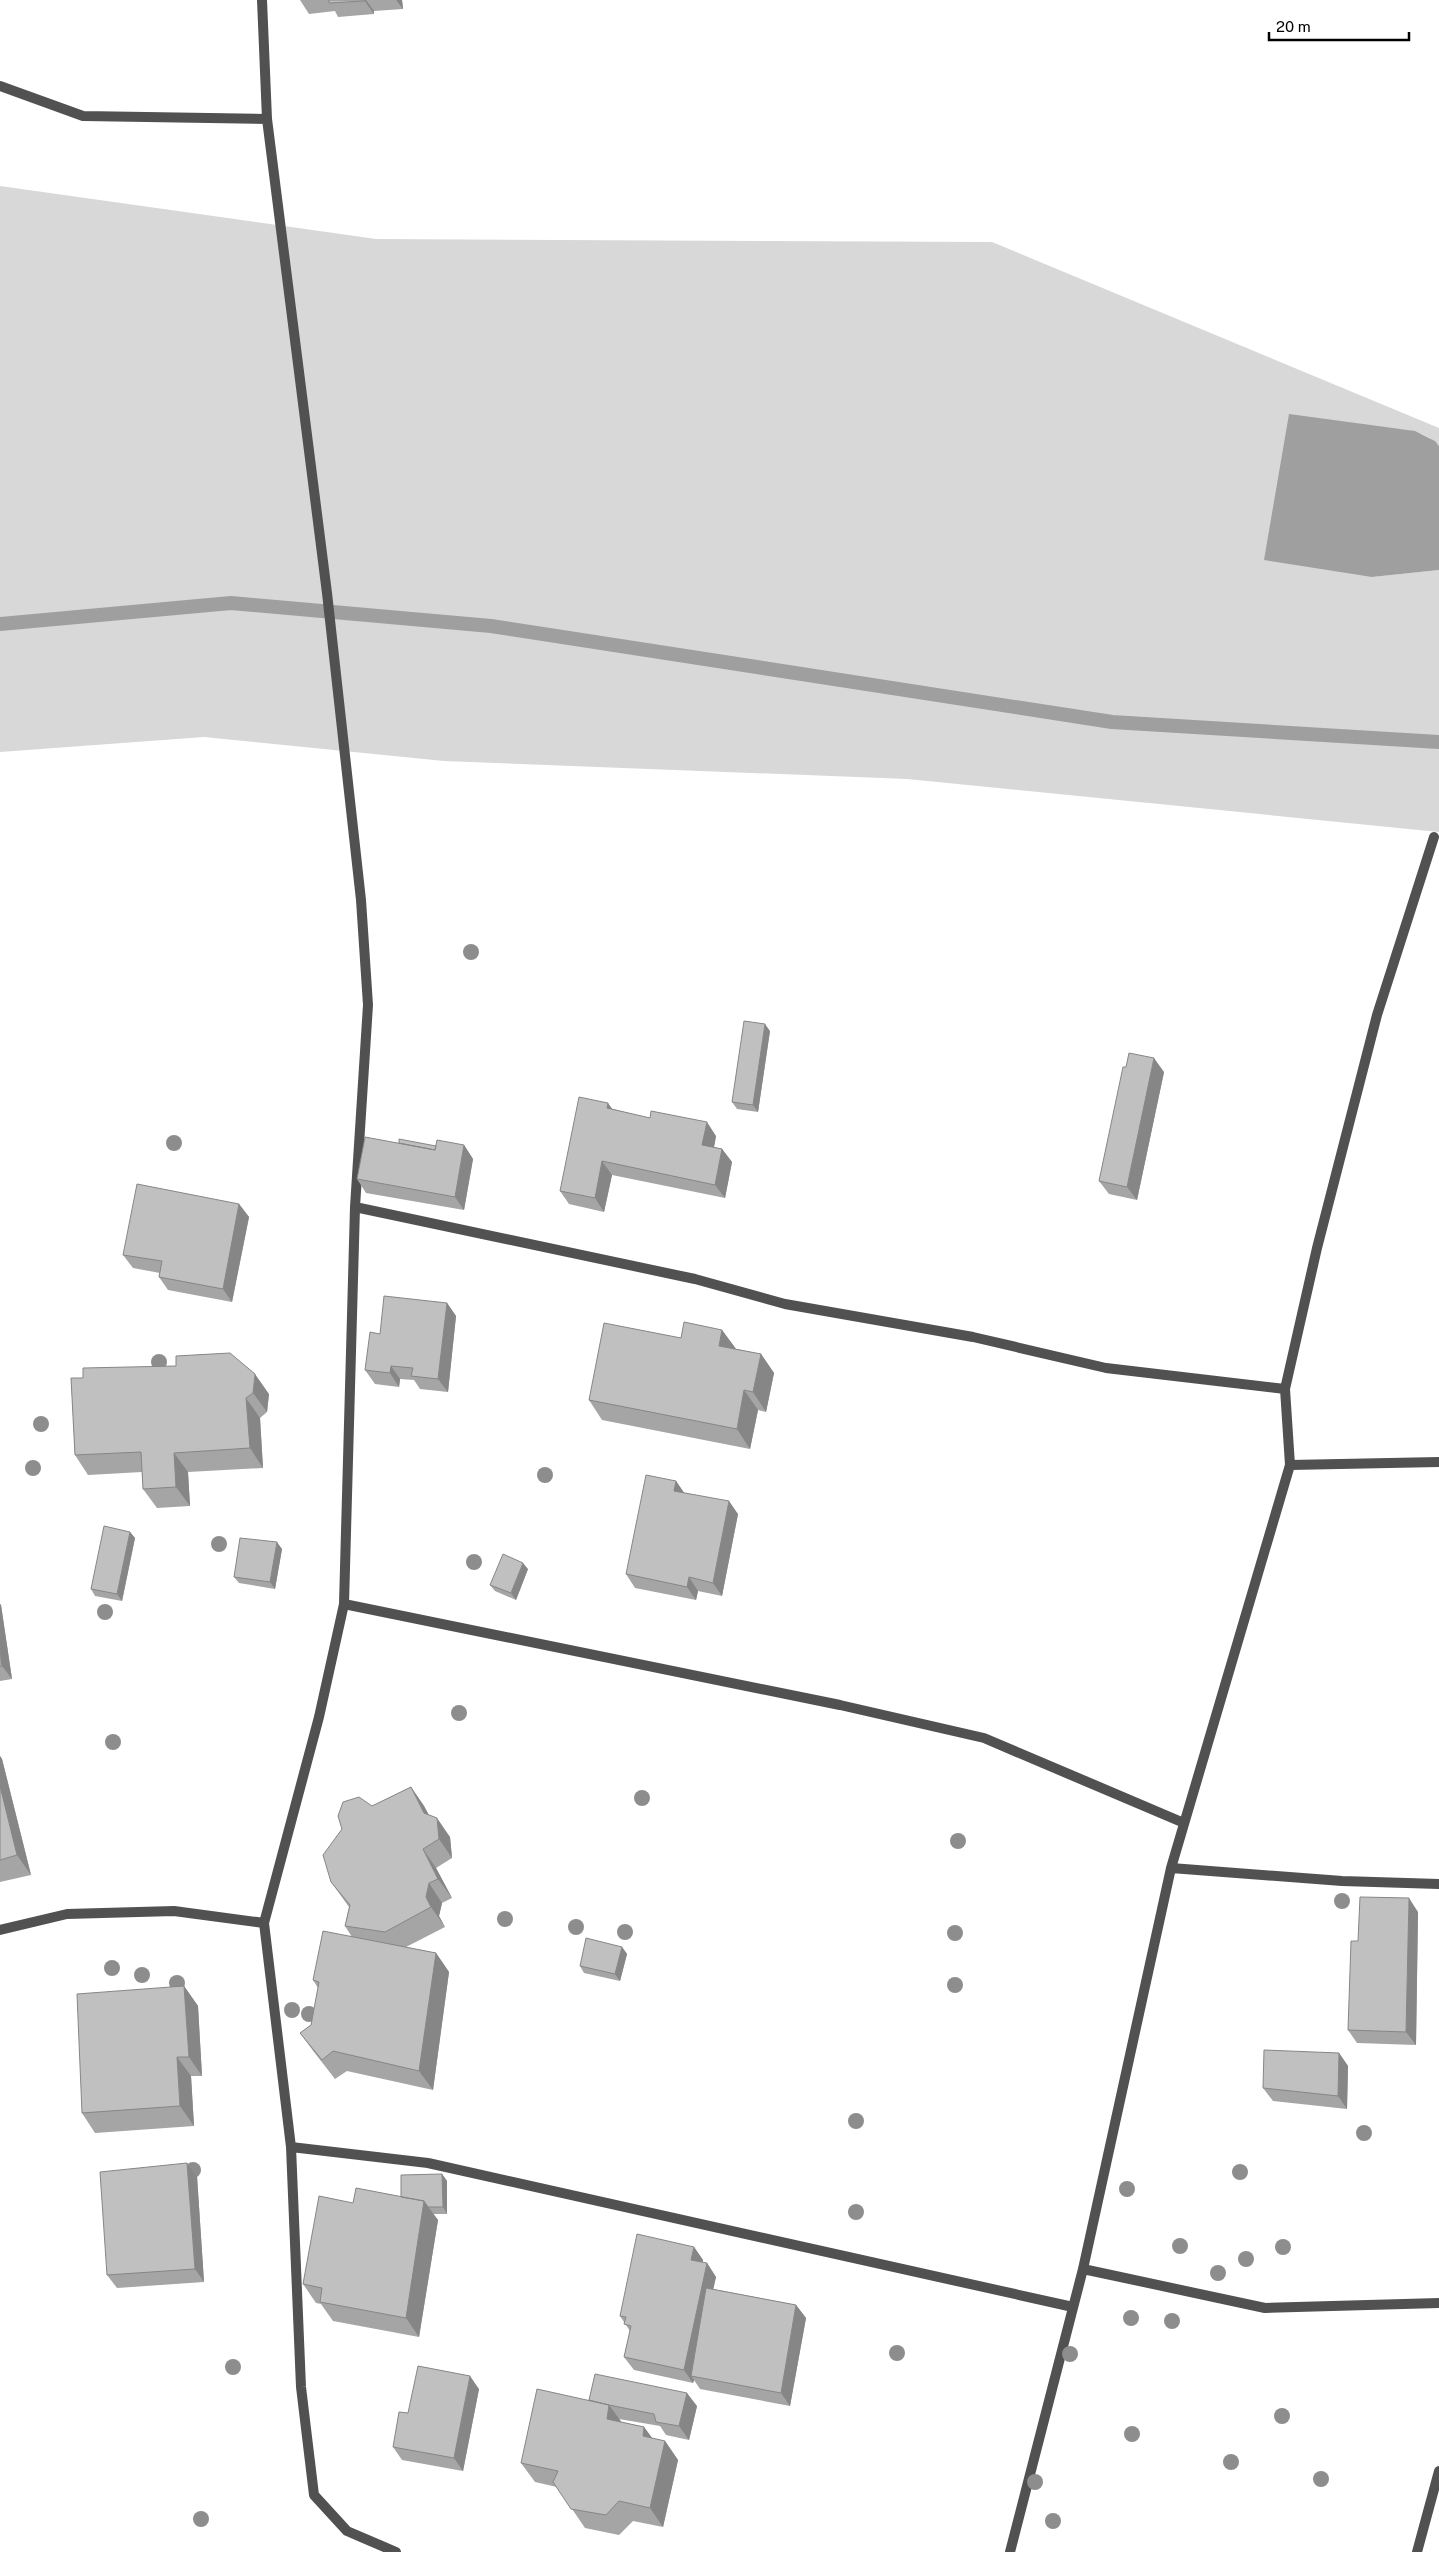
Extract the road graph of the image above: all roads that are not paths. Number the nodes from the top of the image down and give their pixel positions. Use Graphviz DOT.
graph roads {
  1 [pos="262,0"];
  2 [pos="0,86"];
  3 [pos="267,119"];
  4 [pos="1434,837"];
  5 [pos="355,1208"];
  6 [pos="1284,1389"];
  7 [pos="1439,1462"];
  8 [pos="1290,1466"];
  9 [pos="344,1604"];
  10 [pos="1184,1823"];
  11 [pos="1171,1868"];
  12 [pos="1439,1884"];
  13 [pos="264,1923"];
  14 [pos="0,1930"];
  15 [pos="291,2147"];
  16 [pos="1083,2269"];
  17 [pos="1439,2303"];
  18 [pos="1073,2307"];
  19 [pos="1439,2470"];
  20 [pos="396,2552"];
  21 [pos="1010,2552"];
  22 [pos="1416,2552"];
  1 -- 3 [label="street"];
  2 -- 3 [label="street"];
  3 -- 5 [label="street"];
  4 -- 6 [label="street"];
  5 -- 6 [label="street"];
  5 -- 9 [label="street"];
  6 -- 8 [label="street"];
  7 -- 8 [label="street"];
  8 -- 10 [label="street"];
  9 -- 10 [label="street"];
  9 -- 13 [label="street"];
  10 -- 11 [label="street"];
  11 -- 12 [label="street"];
  11 -- 16 [label="street"];
  13 -- 14 [label="street"];
  13 -- 15 [label="street"];
  15 -- 18 [label="street"];
  15 -- 20 [label="street"];
  16 -- 17 [label="street"];
  16 -- 18 [label="street"];
  18 -- 21 [label="street"];
  19 -- 22 [label="street"];
}
